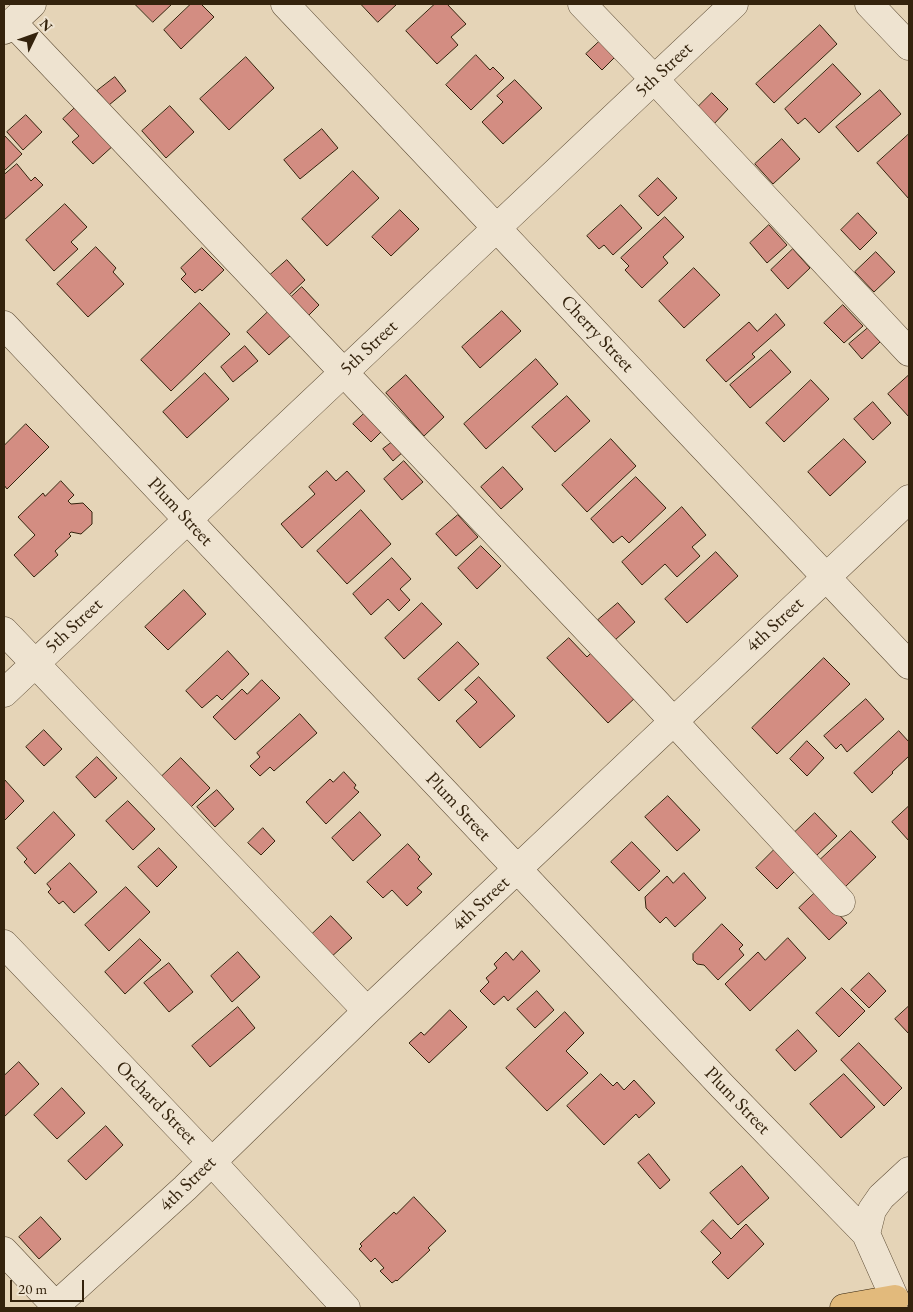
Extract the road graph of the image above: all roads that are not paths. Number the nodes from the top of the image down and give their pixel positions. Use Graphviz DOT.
graph roads {
  1 [pos="32,4"];
  2 [pos="285,4"];
  3 [pos="582,4"];
  4 [pos="734,4"];
  5 [pos="869,4"];
  6 [pos="8,26"];
  7 [pos="909,46"];
  8 [pos="654,79"];
  9 [pos="497,228"];
  10 [pos="4,325"];
  11 [pos="909,352"];
  12 [pos="344,372"];
  13 [pos="909,499"];
  14 [pos="187,520"];
  15 [pos="826,578"];
  16 [pos="4,632"];
  17 [pos="34,664"];
  18 [pos="909,665"];
  19 [pos="4,693"];
  20 [pos="674,721"];
  21 [pos="518,869"];
  22 [pos="842,902"];
  23 [pos="4,944"];
  24 [pos="367,1011"];
  25 [pos="212,1162"];
  26 [pos="909,1171"];
  27 [pos="866,1234"];
  28 [pos="4,1250"];
  29 [pos="895,1300"];
  30 [pos="54,1307"];
  31 [pos="346,1308"];
  32 [pos="844,1308"];
  1 -- 6 [label="street"];
  2 -- 9 [label="street, Cherry Street"];
  3 -- 8 [label="street"];
  4 -- 8 [label="street, 5th Street"];
  5 -- 7 [label="street"];
  6 -- 12 [label="street"];
  8 -- 9 [label="street, 5th Street"];
  8 -- 11 [label="street"];
  9 -- 12 [label="street, 5th Street"];
  9 -- 15 [label="street, Cherry Street"];
  10 -- 14 [label="street, Plum Street"];
  12 -- 14 [label="street, 5th Street"];
  12 -- 20 [label="street"];
  13 -- 15 [label="street, 4th Street"];
  14 -- 17 [label="street, 5th Street"];
  14 -- 21 [label="street, Plum Street"];
  15 -- 18 [label="street, Cherry Street"];
  15 -- 20 [label="street, 4th Street"];
  16 -- 17 [label="street"];
  17 -- 19 [label="street, 5th Street"];
  17 -- 24 [label="street"];
  20 -- 21 [label="street, 4th Street"];
  20 -- 22 [label="street"];
  21 -- 24 [label="street, 4th Street"];
  21 -- 27 [label="street, Plum Street"];
  23 -- 25 [label="street, Orchard Street"];
  24 -- 25 [label="street, 4th Street"];
  25 -- 30 [label="street, 4th Street"];
  25 -- 31 [label="street, Orchard Street"];
  26 -- 27 [label="street"];
  27 -- 29 [label="street, Plum Street"];
  28 -- 30 [label="street"];
  29 -- 32 [label="main road"];
}
